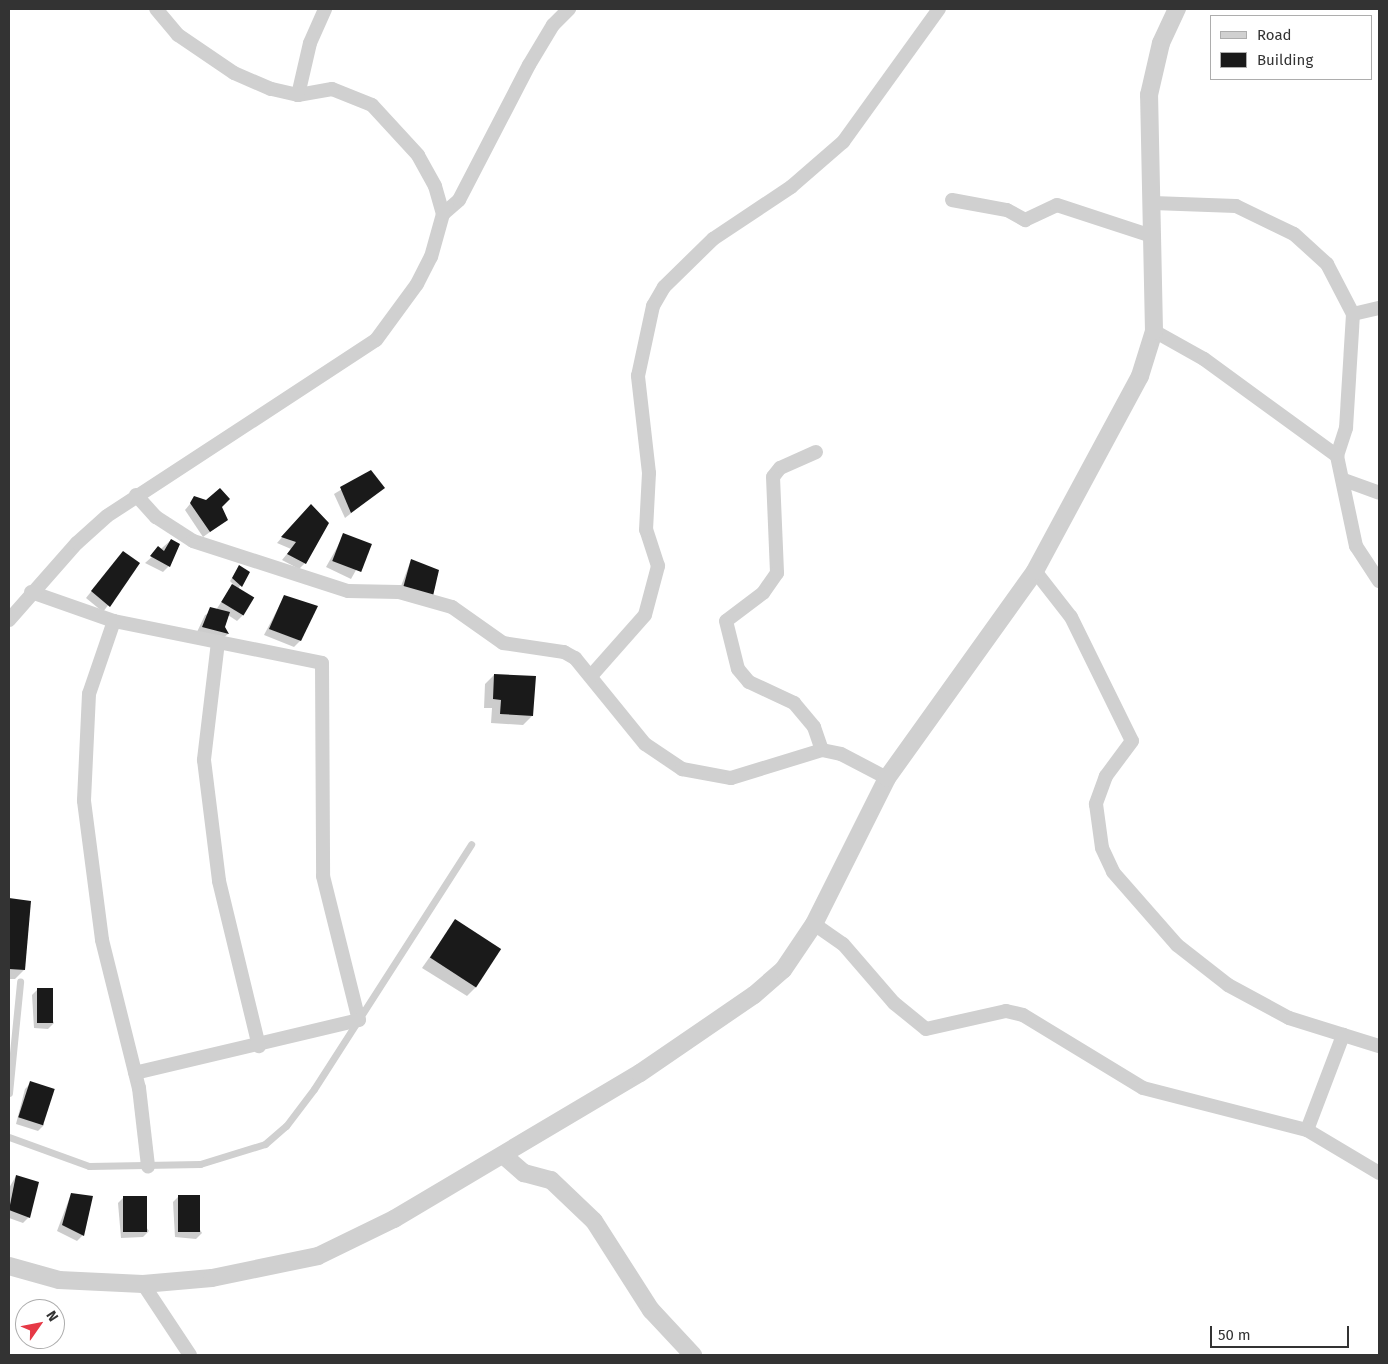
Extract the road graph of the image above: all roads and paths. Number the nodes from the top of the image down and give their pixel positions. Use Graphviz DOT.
graph roads {
  1 [pos="156,9"];
  2 [pos="325,9"];
  3 [pos="569,9"];
  4 [pos="939,9"];
  5 [pos="1177,9"];
  6 [pos="298,95"];
  7 [pos="952,200"];
  8 [pos="1153,203"];
  9 [pos="444,214"];
  10 [pos="1152,236"];
  11 [pos="1379,308"];
  12 [pos="1353,314"];
  13 [pos="1154,331"];
  14 [pos="816,452"];
  15 [pos="1337,456"];
  16 [pos="1344,480"];
  17 [pos="1379,493"];
  18 [pos="136,495"];
  19 [pos="1035,571"];
  20 [pos="1379,581"];
  21 [pos="31,592"];
  22 [pos="9,620"];
  23 [pos="114,621"];
  24 [pos="218,642"];
  25 [pos="591,676"];
  26 [pos="822,750"];
  27 [pos="887,778"];
  28 [pos="471,844"];
  29 [pos="814,924"];
  30 [pos="20,982"];
  31 [pos="359,1020"];
  32 [pos="1343,1035"];
  33 [pos="259,1046"];
  34 [pos="1379,1046"];
  35 [pos="135,1073"];
  36 [pos="9,1094"];
  37 [pos="1307,1130"];
  38 [pos="9,1137"];
  39 [pos="503,1155"];
  40 [pos="148,1166"];
  41 [pos="1379,1173"];
  42 [pos="9,1266"];
  43 [pos="143,1284"];
  44 [pos="190,1355"];
  45 [pos="693,1355"];
  1 -- 6 [label="street"];
  2 -- 6 [label="street"];
  3 -- 9 [label="street"];
  4 -- 25 [label="street"];
  5 -- 8 [label="street"];
  6 -- 9 [label="street"];
  7 -- 10 [label="street"];
  8 -- 10 [label="street"];
  8 -- 12 [label="street"];
  9 -- 18 [label="street"];
  10 -- 13 [label="street"];
  11 -- 12 [label="street"];
  12 -- 15 [label="street"];
  13 -- 15 [label="street"];
  13 -- 19 [label="street"];
  14 -- 26 [label="street"];
  15 -- 16 [label="street"];
  16 -- 17 [label="street"];
  16 -- 20 [label="street"];
  18 -- 21 [label="street"];
  18 -- 25 [label="street"];
  19 -- 27 [label="street"];
  19 -- 32 [label="street"];
  21 -- 22 [label="street"];
  21 -- 23 [label="street"];
  23 -- 24 [label="street"];
  23 -- 35 [label="street"];
  24 -- 31 [label="street"];
  24 -- 33 [label="street"];
  25 -- 26 [label="street"];
  26 -- 27 [label="street"];
  27 -- 29 [label="street"];
  28 -- 31 [label="lane"];
  29 -- 37 [label="street"];
  29 -- 39 [label="street"];
  30 -- 36 [label="lane"];
  31 -- 33 [label="street"];
  31 -- 40 [label="lane"];
  32 -- 34 [label="street"];
  32 -- 37 [label="street"];
  33 -- 35 [label="street"];
  35 -- 40 [label="street"];
  37 -- 41 [label="street"];
  38 -- 40 [label="lane"];
  39 -- 43 [label="street"];
  39 -- 45 [label="street"];
  42 -- 43 [label="street"];
  43 -- 44 [label="street"];
}
